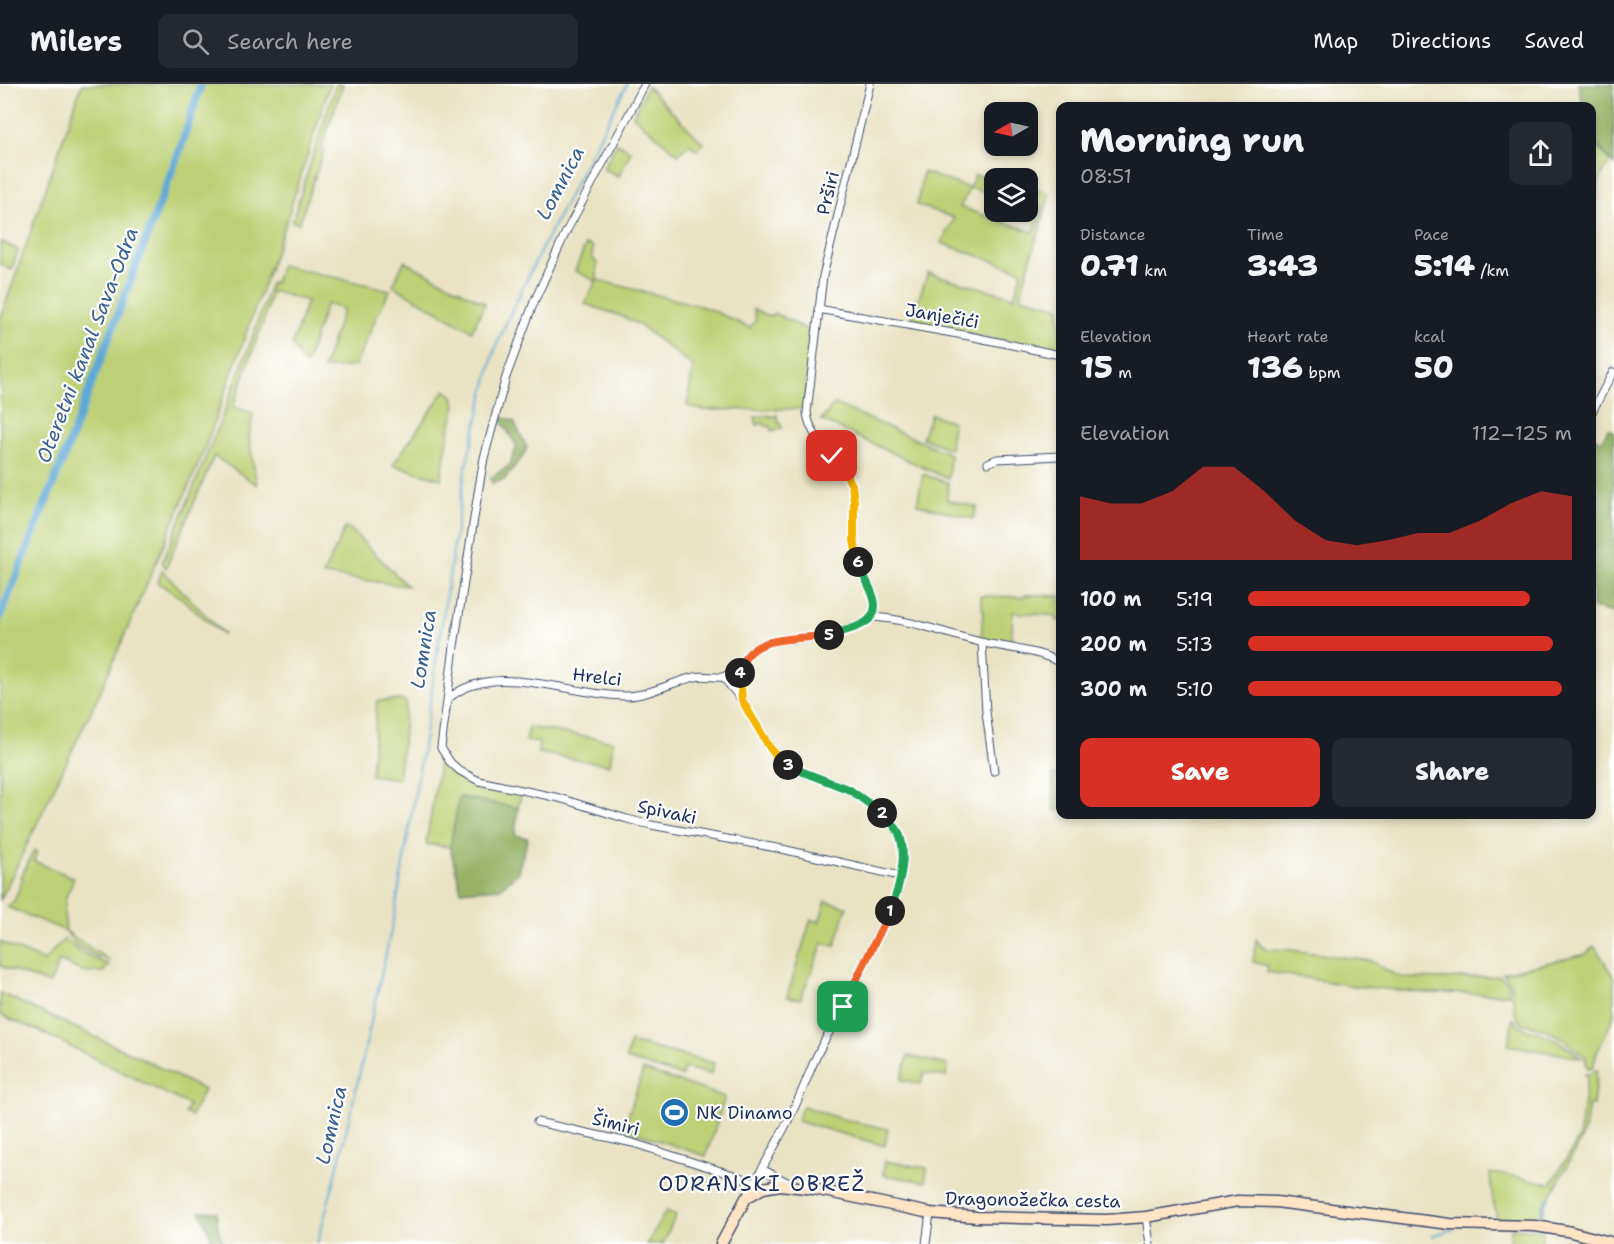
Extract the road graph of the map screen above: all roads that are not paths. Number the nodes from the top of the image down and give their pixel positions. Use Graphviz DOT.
graph roads {
  1 [pos="645,84"];
  2 [pos="870,84"];
  3 [pos="818,309"];
  4 [pos="1056,354"];
  5 [pos="1613,372"];
  6 [pos="1596,404"];
  7 [pos="1056,456"];
  8 [pos="988,463"];
  9 [pos="872,617"];
  10 [pos="982,643"];
  11 [pos="1056,661"];
  12 [pos="741,664"];
  13 [pos="723,677"];
  14 [pos="448,699"];
  15 [pos="742,700"];
  16 [pos="994,771"];
  17 [pos="900,876"];
  18 [pos="537,1122"];
  19 [pos="762,1169"];
  20 [pos="755,1182"];
  21 [pos="796,1186"];
  22 [pos="743,1202"];
  23 [pos="930,1213"];
  24 [pos="1146,1216"];
  25 [pos="721,1244"];
  26 [pos="926,1244"];
  27 [pos="1150,1244"];
  28 [pos="1614,1244"];
  1 -- 14 [label="street"];
  2 -- 3 [label="street, Prširi"];
  3 -- 4 [label="street, Janječići"];
  3 -- 9 [label="street, Prširi"];
  5 -- 6 [label="street"];
  7 -- 8 [label="street"];
  9 -- 10 [label="street"];
  9 -- 12 [label="street"];
  10 -- 11 [label="street"];
  10 -- 16 [label="street"];
  12 -- 13 [label="street"];
  12 -- 15 [label="street"];
  13 -- 14 [label="street, Hrelci"];
  13 -- 15 [label="street"];
  14 -- 17 [label="street, Spivaki"];
  15 -- 17 [label="street"];
  17 -- 19 [label="street"];
  18 -- 20 [label="street, Šimiri"];
  19 -- 20 [label="street"];
  19 -- 21 [label="street"];
  20 -- 22 [label="street"];
  21 -- 22 [label="main road, Dragonožečka cesta"];
  21 -- 23 [label="main road, Dragonožečka cesta"];
  22 -- 25 [label="main road"];
  23 -- 24 [label="main road, Dragonožečka cesta"];
  23 -- 26 [label="street"];
  24 -- 27 [label="street"];
  24 -- 28 [label="main road, Dragonožečka cesta"];
}
